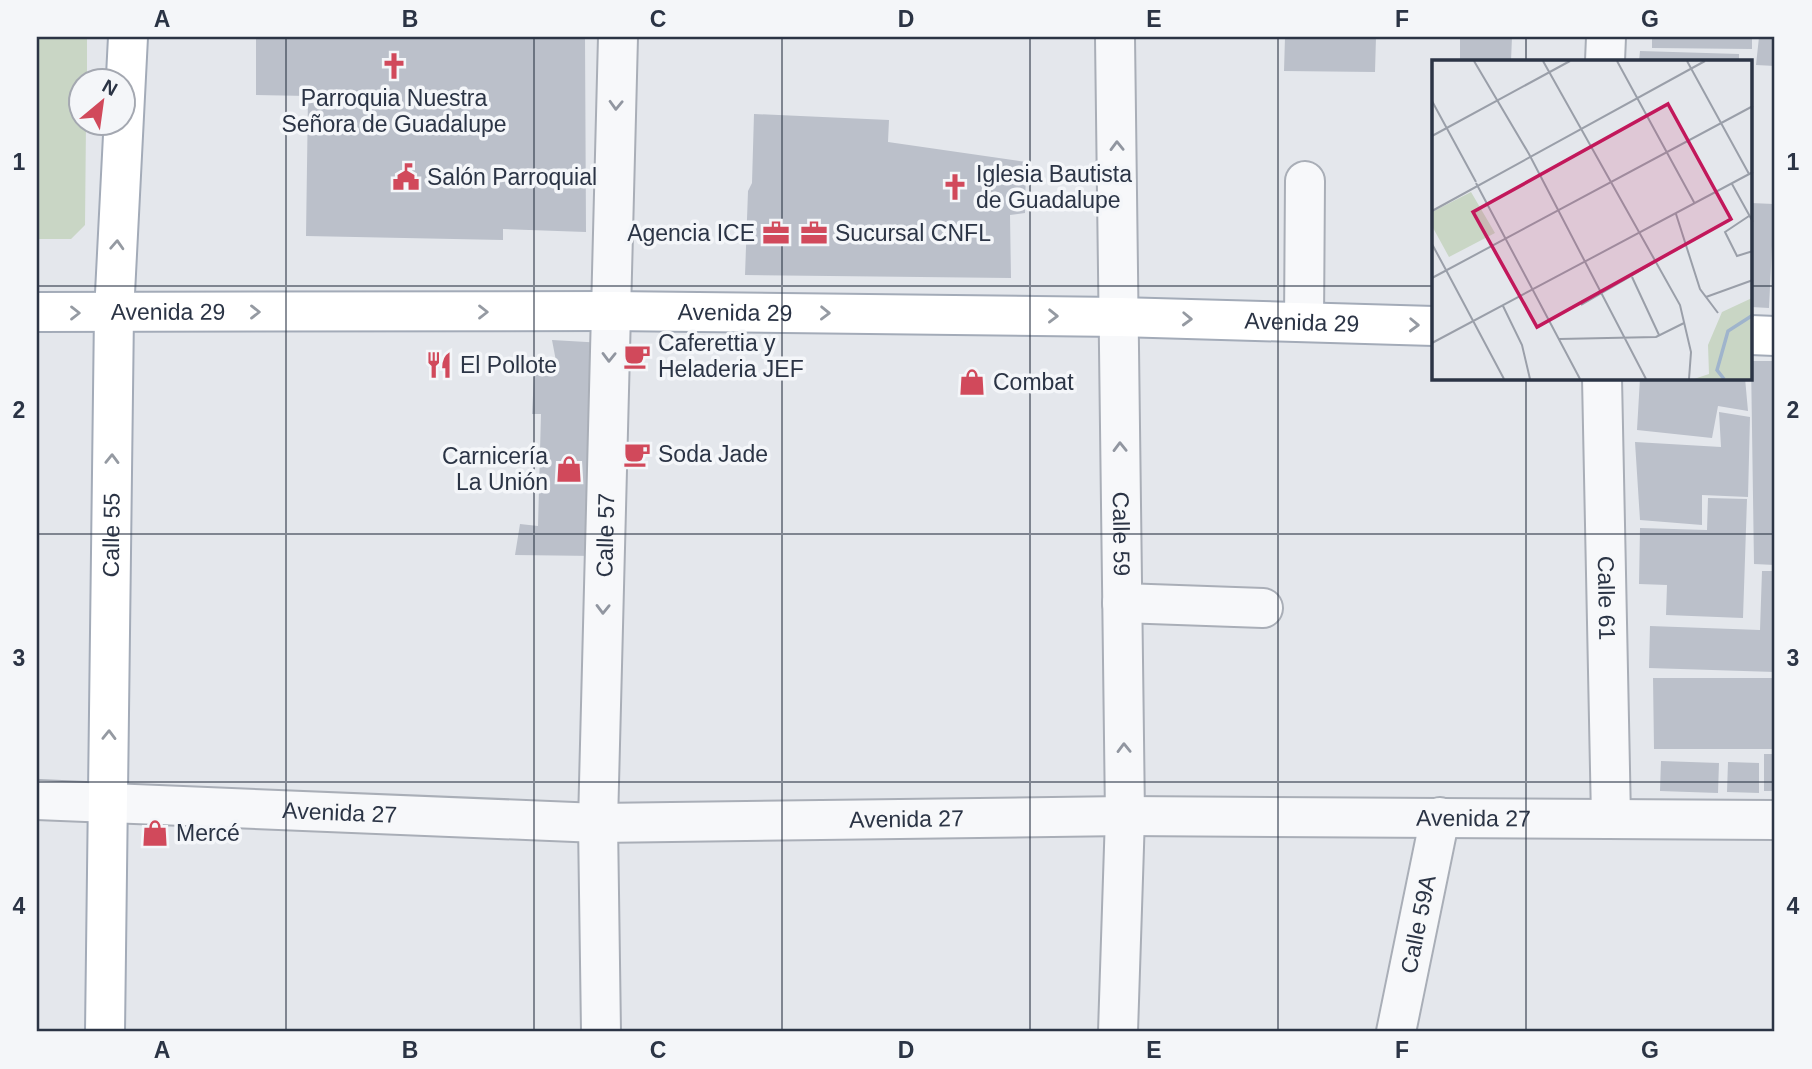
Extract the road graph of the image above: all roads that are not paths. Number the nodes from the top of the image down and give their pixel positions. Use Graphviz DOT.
graph roads {
  1 [pos="128,37"];
  2 [pos="618,37"];
  3 [pos="1115,37"];
  4 [pos="1606,37"];
  5 [pos="1605,60"];
  6 [pos="1305,181"];
  7 [pos="610,311"];
  8 [pos="37,312"];
  9 [pos="114,313"];
  10 [pos="1118,317"];
  11 [pos="1304,322"];
  12 [pos="1432,326"];
  13 [pos="1752,335"];
  14 [pos="1775,336"];
  15 [pos="1602,380"];
  16 [pos="1122,603"];
  17 [pos="1263,608"];
  18 [pos="37,800"];
  19 [pos="108,804"];
  20 [pos="1125,816"];
  21 [pos="1440,817"];
  22 [pos="1611,818"];
  23 [pos="1775,820"];
  24 [pos="598,823"];
  25 [pos="105,1032"];
  26 [pos="601,1032"];
  27 [pos="1118,1032"];
  28 [pos="1396,1032"];
  9 -- 1 [label="main road, Calle 55, one-way"];
  2 -- 7 [label="street, Calle 57, one-way"];
  10 -- 3 [label="street, Calle 59, one-way"];
  4 -- 5 [label="street"];
  6 -- 11 [label="street"];
  9 -- 7 [label="main road, Avenida 29, one-way"];
  7 -- 10 [label="main road, Avenida 29, one-way"];
  7 -- 24 [label="street, Calle 57, one-way"];
  8 -- 9 [label="main road, Avenida 29, one-way"];
  19 -- 9 [label="main road, Calle 55, one-way"];
  10 -- 11 [label="main road, Avenida 29, one-way"];
  16 -- 10 [label="street, Calle 59, one-way"];
  11 -- 12 [label="main road, Avenida 29, one-way"];
  13 -- 14 [label="main road"];
  15 -- 22 [label="street, Calle 61"];
  16 -- 17 [label="street"];
  20 -- 16 [label="street, Calle 59, one-way"];
  18 -- 19 [label="street, Avenida 27"];
  19 -- 24 [label="street, Avenida 27"];
  19 -- 25 [label="main road, Calle 55"];
  20 -- 21 [label="street, Avenida 27"];
  20 -- 24 [label="street, Avenida 27"];
  20 -- 27 [label="street, Calle 59"];
  21 -- 22 [label="street, Avenida 27"];
  21 -- 28 [label="street, Calle 59A"];
  22 -- 23 [label="street, Avenida 27"];
  24 -- 26 [label="street, Calle 57"];
}
